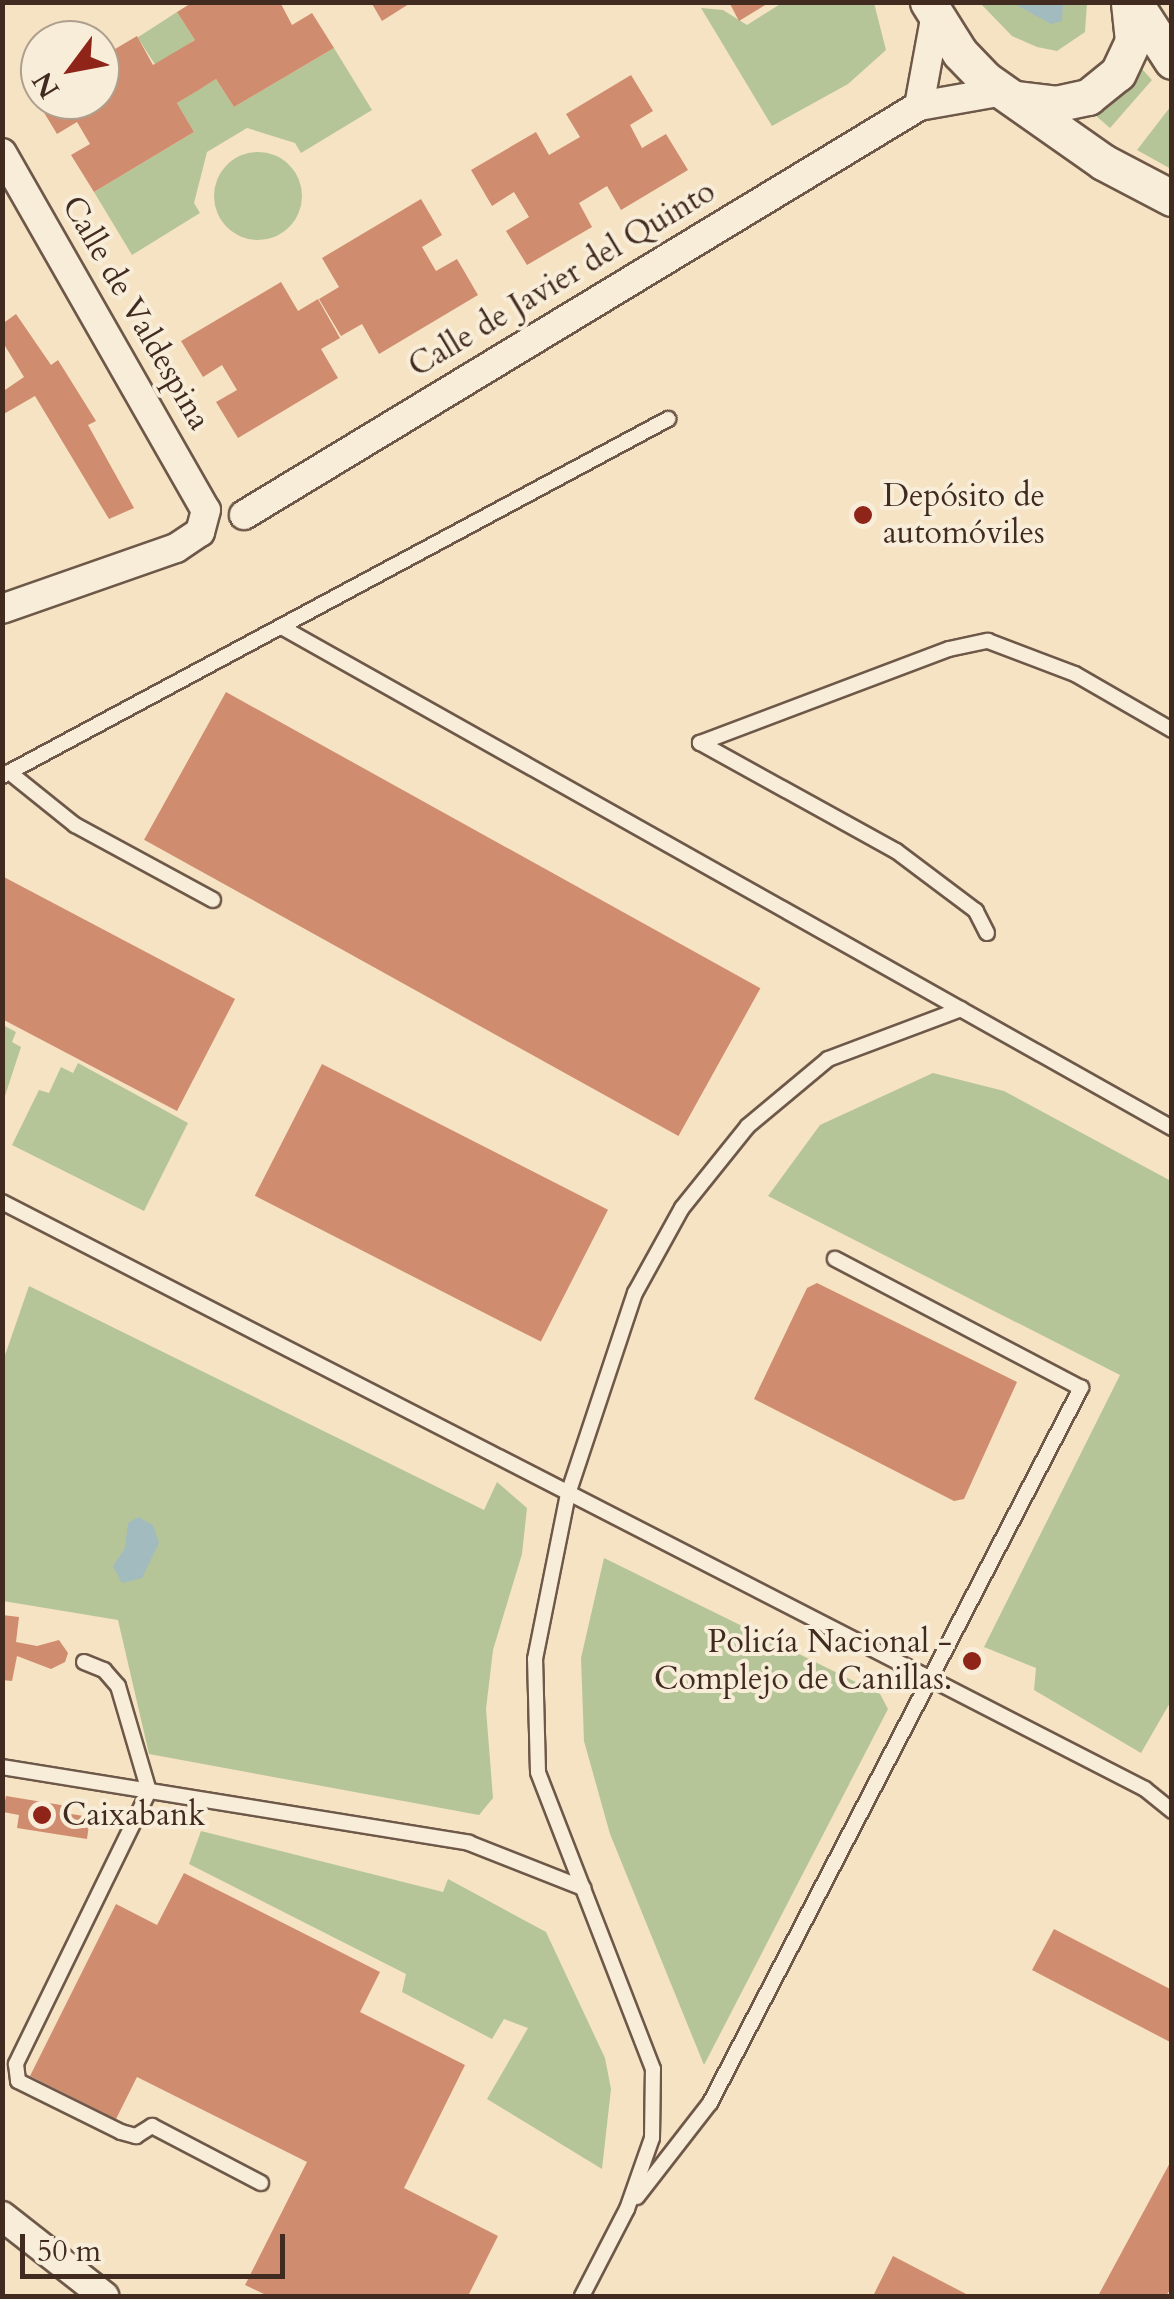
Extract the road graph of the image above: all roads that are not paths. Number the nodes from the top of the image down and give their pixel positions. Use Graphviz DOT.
graph roads {
  1 [pos="1132,2"];
  2 [pos="931,11"];
  3 [pos="1172,62"];
  4 [pos="1010,95"];
  5 [pos="918,106"];
  6 [pos="2,153"];
  7 [pos="1172,198"];
  8 [pos="668,418"];
  9 [pos="244,515"];
  10 [pos="2,609"];
  11 [pos="285,630"];
  12 [pos="1172,730"];
  13 [pos="6,774"];
  14 [pos="213,900"];
  15 [pos="987,933"];
  16 [pos="960,1009"];
  17 [pos="1172,1128"];
  18 [pos="2,1202"];
  19 [pos="835,1259"];
  20 [pos="568,1494"];
  21 [pos="84,1662"];
  22 [pos="930,1679"];
  23 [pos="2,1767"];
  24 [pos="149,1791"];
  25 [pos="1172,1811"];
  26 [pos="583,1888"];
  27 [pos="260,2183"];
  28 [pos="627,2210"];
  29 [pos="2,2216"];
  30 [pos="104,2296"];
  31 [pos="582,2296"];
  1 -- 3 [label="street"];
  1 -- 4 [label="street"];
  2 -- 4 [label="street"];
  2 -- 5 [label="street"];
  4 -- 5 [label="street, Calle de Javier del Quinto"];
  4 -- 7 [label="street"];
  5 -- 9 [label="street, Calle de Javier del Quinto"];
  6 -- 10 [label="street, Calle de Valdespina"];
  8 -- 11 [label="lane"];
  11 -- 13 [label="lane"];
  11 -- 16 [label="lane"];
  12 -- 15 [label="lane"];
  13 -- 14 [label="lane"];
  16 -- 17 [label="lane"];
  16 -- 20 [label="lane"];
  18 -- 20 [label="lane"];
  19 -- 22 [label="lane"];
  20 -- 22 [label="lane"];
  20 -- 26 [label="lane"];
  21 -- 24 [label="lane"];
  22 -- 25 [label="lane"];
  22 -- 28 [label="lane"];
  23 -- 24 [label="lane"];
  24 -- 26 [label="lane"];
  24 -- 27 [label="lane"];
  26 -- 28 [label="lane"];
  28 -- 31 [label="lane"];
  29 -- 30 [label="street"];
}
